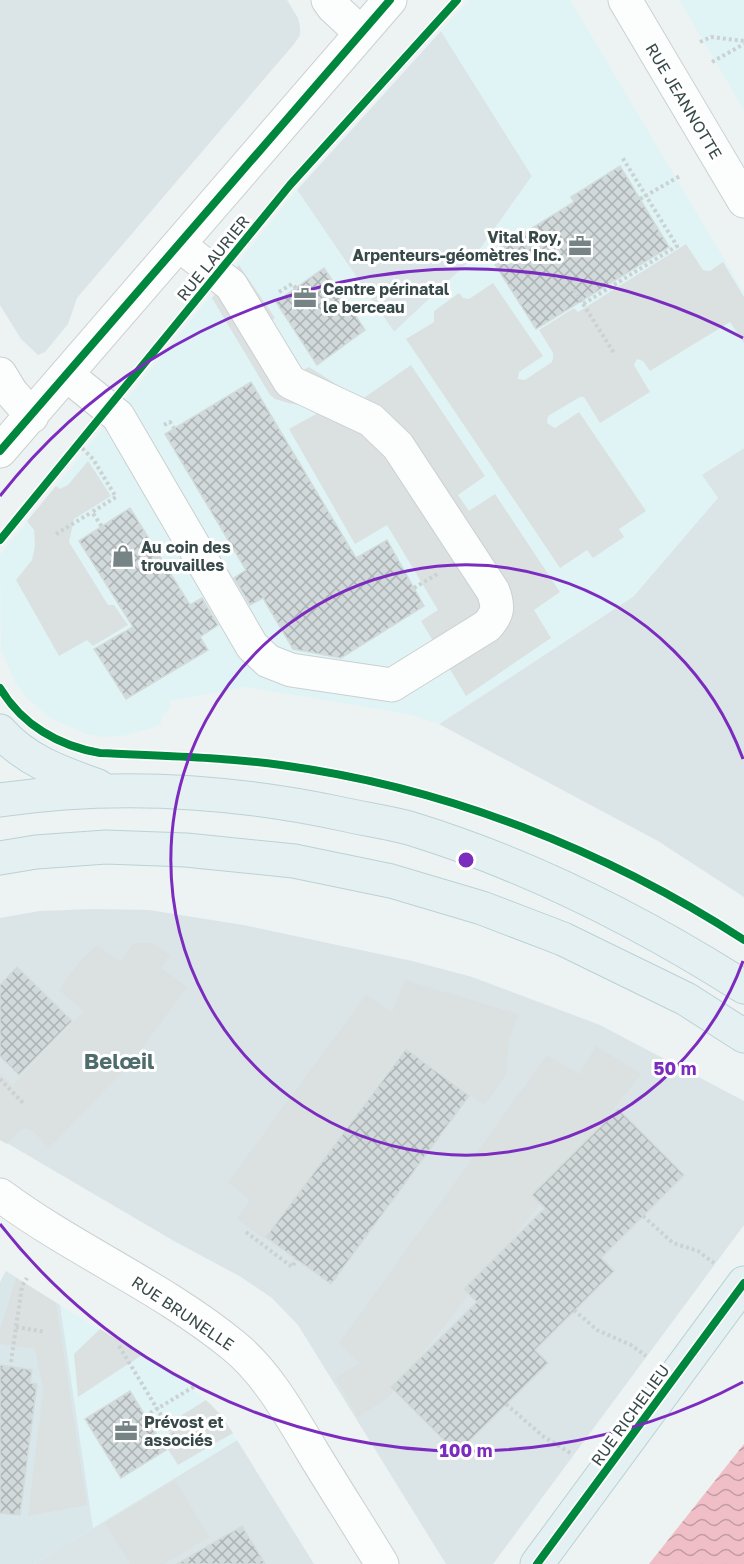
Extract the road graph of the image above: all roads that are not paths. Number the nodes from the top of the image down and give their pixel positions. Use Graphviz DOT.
graph roads {
  1 [pos="328,0"];
  2 [pos="390,0"];
  3 [pos="625,0"];
  4 [pos="361,33"];
  5 [pos="744,201"];
  6 [pos="179,245"];
  7 [pos="0,374"];
  8 [pos="67,375"];
  9 [pos="32,416"];
  10 [pos="0,451"];
  11 [pos="0,731"];
  12 [pos="109,790"];
  13 [pos="0,800"];
  14 [pos="0,858"];
  15 [pos="744,987"];
  16 [pos="744,1036"];
  17 [pos="1,1198"];
  18 [pos="731,1274"];
  19 [pos="382,1564"];
  20 [pos="537,1564"];
  1 -- 4 [label="street"];
  2 -- 4 [label="street, RUE LAURIER"];
  3 -- 5 [label="street, RUE JEANNOTTE"];
  4 -- 6 [label="street, RUE LAURIER"];
  6 -- 8 [label="street, RUE LAURIER"];
  6 -- 8 [label="street"];
  7 -- 9 [label="street"];
  8 -- 9 [label="street, RUE LAURIER"];
  9 -- 10 [label="street, RUE LAURIER"];
  11 -- 12 [label="main road"];
  12 -- 13 [label="main road"];
  12 -- 15 [label="main road"];
  14 -- 16 [label="main road"];
  17 -- 19 [label="street, RUE BRUNELLE"];
  18 -- 20 [label="main road, RUE RICHELIEU"];
}
